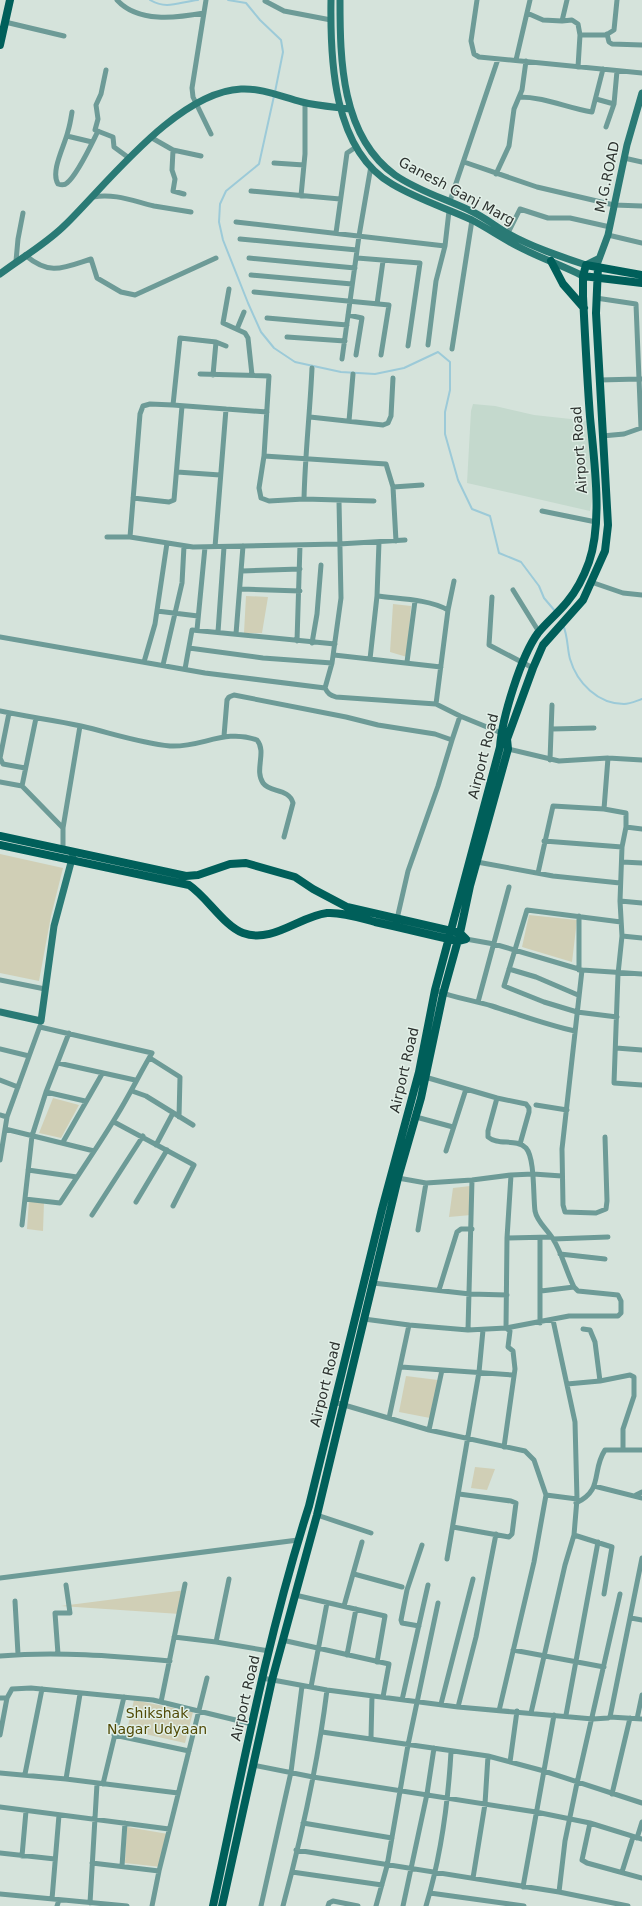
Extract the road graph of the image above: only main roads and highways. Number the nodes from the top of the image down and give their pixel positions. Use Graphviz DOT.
graph roads {
  1 [pos="10,0"];
  2 [pos="331,0"];
  3 [pos="340,0"];
  4 [pos="0,45"];
  5 [pos="642,93"];
  6 [pos="340,108"];
  7 [pos="350,109"];
  8 [pos="551,261"];
  9 [pos="598,263"];
  10 [pos="586,265"];
  11 [pos="0,274"];
  12 [pos="642,275"];
  13 [pos="583,276"];
  14 [pos="596,278"];
  15 [pos="642,283"];
  16 [pos="584,308"];
  17 [pos="505,735"];
  18 [pos="0,836"];
  19 [pos="0,845"];
  20 [pos="72,856"];
  21 [pos="449,935"];
  22 [pos="461,938"];
  23 [pos="439,992"];
  24 [pos="0,1012"];
  25 [pos="213,1906"];
  26 [pos="222,1906"];
  1 -- 4 [label="main road"];
  2 -- 6 [label="main road"];
  3 -- 7 [label="main road, Ganesh Ganj Marg"];
  5 -- 9 [label="main road, M.G.ROAD"];
  6 -- 7 [label="main road"];
  6 -- 8 [label="main road"];
  6 -- 11 [label="main road"];
  7 -- 10 [label="main road, Ganesh Ganj Marg"];
  8 -- 13 [label="main road"];
  8 -- 16 [label="main road"];
  9 -- 10 [label="main road, Ganesh Ganj Marg"];
  9 -- 12 [label="main road, Ganesh Ganj Marg"];
  9 -- 14 [label="main road, Airport Road"];
  10 -- 13 [label="main road, Airport Road"];
  13 -- 14 [label="main road"];
  13 -- 16 [label="main road, Airport Road"];
  14 -- 15 [label="main road"];
  14 -- 17 [label="main road, Airport Road"];
  16 -- 17 [label="main road, Airport Road"];
  17 -- 21 [label="main road, Airport Road"];
  17 -- 22 [label="main road, Airport Road"];
  18 -- 20 [label="main road"];
  19 -- 20 [label="main road"];
  20 -- 21 [label="main road"];
  20 -- 21 [label="main road"];
  20 -- 24 [label="main road"];
  21 -- 22 [label="main road"];
  21 -- 23 [label="main road, Airport Road"];
  22 -- 23 [label="main road, Airport Road"];
  23 -- 25 [label="main road, Airport Road"];
  23 -- 26 [label="main road, Airport Road"];
}
